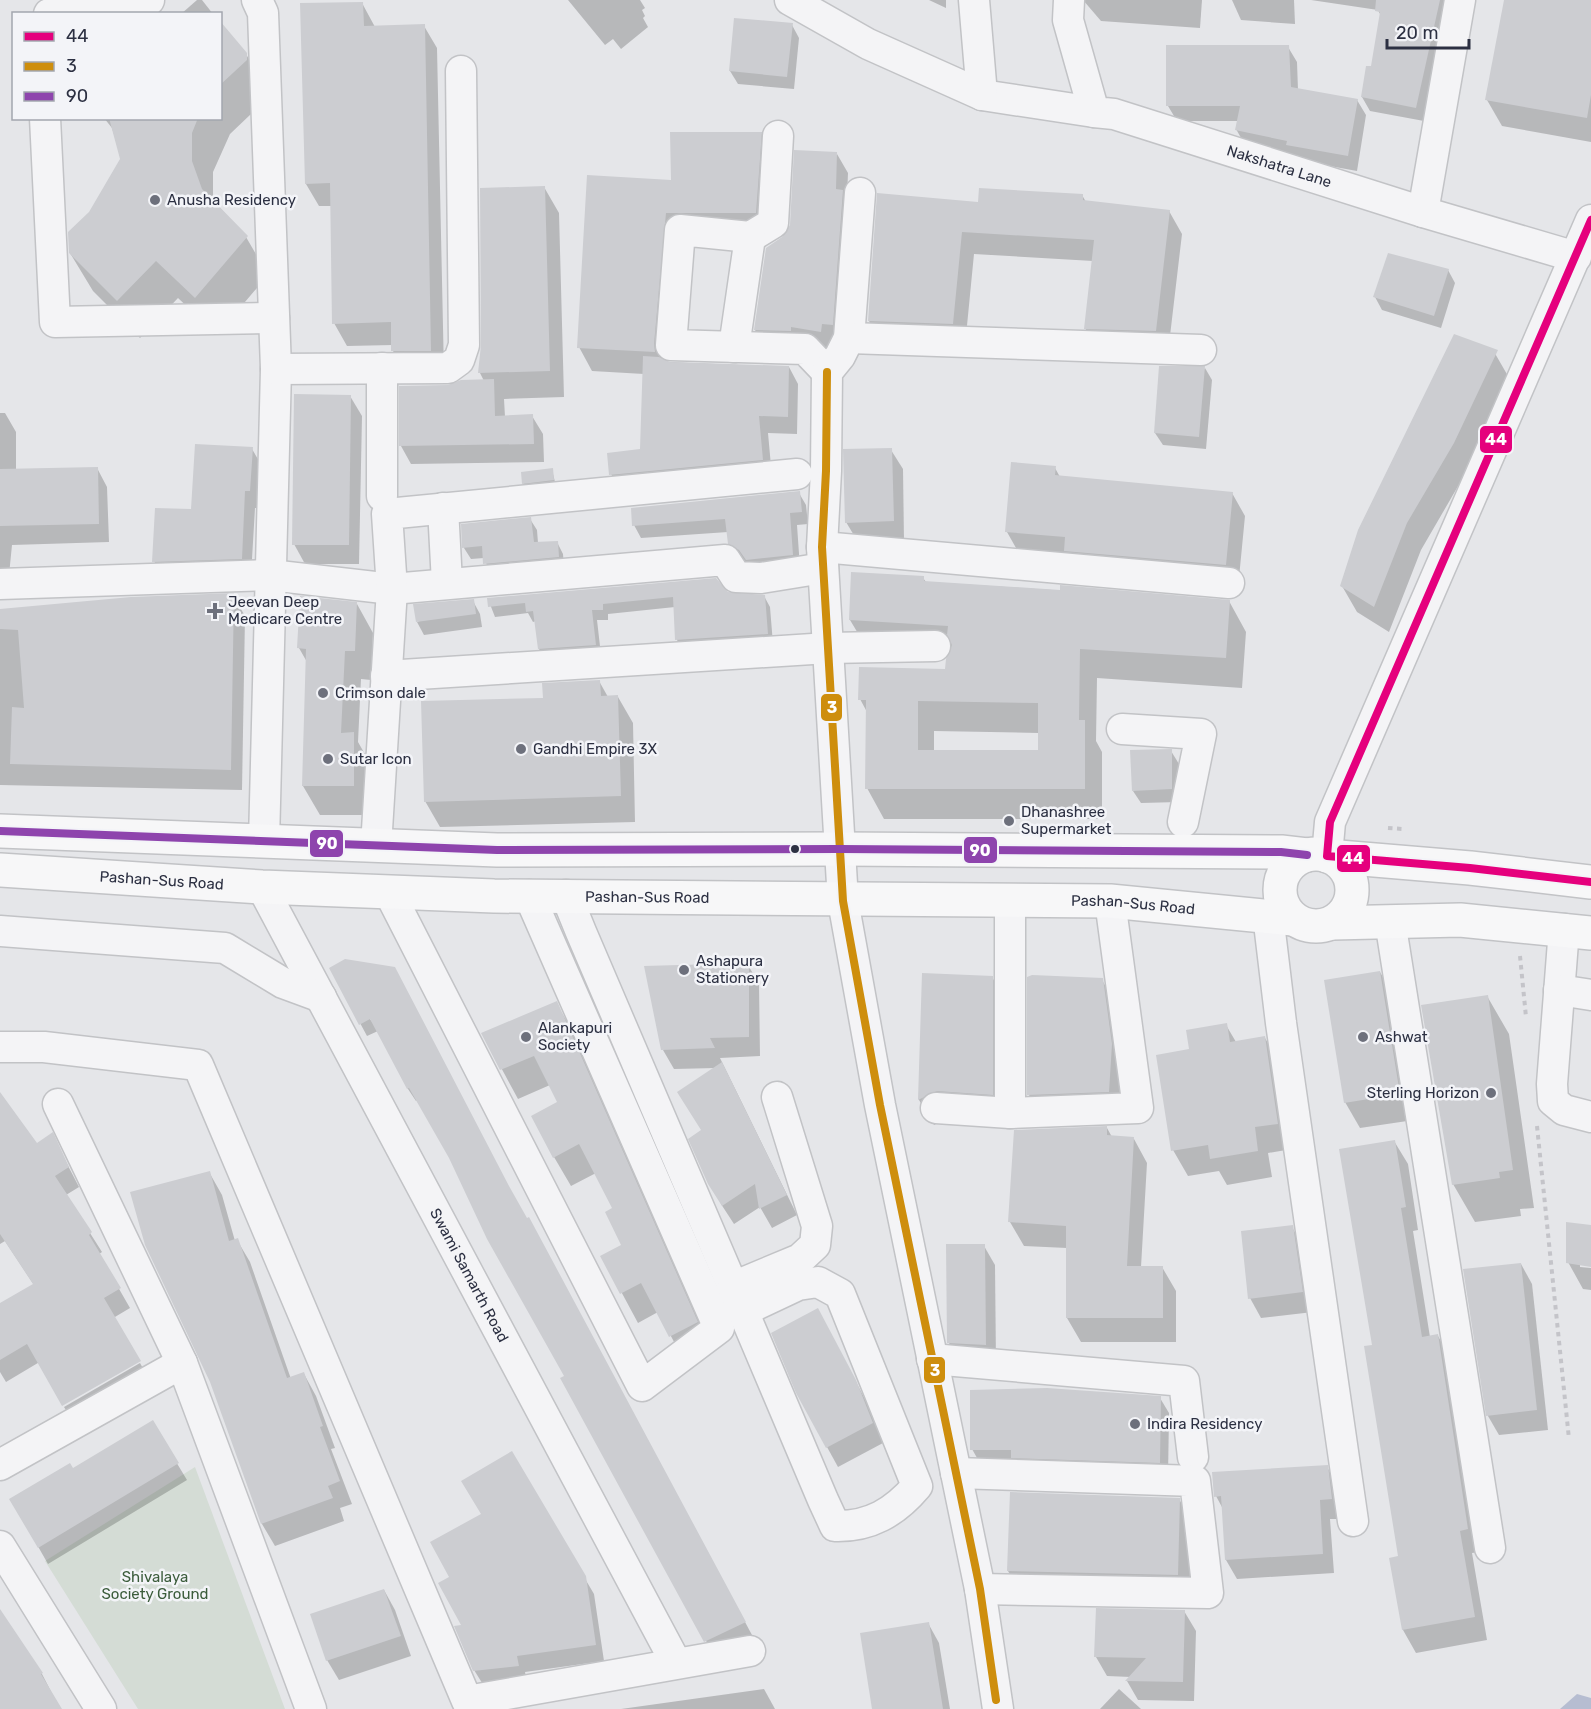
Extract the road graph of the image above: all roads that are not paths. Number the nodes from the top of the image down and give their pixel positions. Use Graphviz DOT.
graph roads {
  1 [pos="149,0"];
  2 [pos="257,0"];
  3 [pos="790,0"];
  4 [pos="974,0"];
  5 [pos="1069,0"];
  6 [pos="1460,0"];
  7 [pos="54,12"];
  8 [pos="461,71"];
  9 [pos="982,95"];
  10 [pos="1094,112"];
  11 [pos="45,120"];
  12 [pos="778,136"];
  13 [pos="860,193"];
  14 [pos="1423,212"];
  15 [pos="1591,220"];
  16 [pos="750,237"];
  17 [pos="1576,257"];
  18 [pos="274,318"];
  19 [pos="849,338"];
  20 [pos="734,347"];
  21 [pos="1201,350"];
  22 [pos="382,368"];
  23 [pos="276,369"];
  24 [pos="827,372"];
  25 [pos="797,474"];
  26 [pos="382,496"];
  27 [pos="443,508"];
  28 [pos="822,558"];
  29 [pos="270,575"];
  30 [pos="447,583"];
  31 [pos="1229,583"];
  32 [pos="0,584"];
  33 [pos="392,589"];
  34 [pos="934,646"];
  35 [pos="828,648"];
  36 [pos="386,676"];
  37 [pos="1122,729"];
  38 [pos="1183,822"];
  39 [pos="0,831"];
  40 [pos="264,842"];
  41 [pos="376,846"];
  42 [pos="840,849"];
  43 [pos="1317,856"];
  44 [pos="0,870"];
  45 [pos="1591,882"];
  46 [pos="262,887"];
  47 [pos="389,892"];
  48 [pos="566,894"];
  49 [pos="529,895"];
  50 [pos="843,901"];
  51 [pos="1010,901"];
  52 [pos="1110,902"];
  53 [pos="1281,917"];
  54 [pos="1390,921"];
  55 [pos="1333,922"];
  56 [pos="0,931"];
  57 [pos="1577,931"];
  58 [pos="1559,990"];
  59 [pos="1591,994"];
  60 [pos="321,997"];
  61 [pos="0,1047"];
  62 [pos="777,1097"];
  63 [pos="58,1104"];
  64 [pos="936,1108"];
  65 [pos="1010,1113"];
  66 [pos="1591,1117"];
  67 [pos="738,1299"];
  68 [pos="932,1359"];
  69 [pos="182,1363"];
  70 [pos="1193,1457"];
  71 [pos="0,1465"];
  72 [pos="956,1473"];
  73 [pos="1353,1521"];
  74 [pos="0,1546"];
  75 [pos="1490,1548"];
  76 [pos="980,1589"];
  77 [pos="750,1651"];
  78 [pos="676,1663"];
  79 [pos="997,1704"];
  80 [pos="101,1709"];
  81 [pos="311,1709"];
  1 -- 7 [label="street"];
  2 -- 18 [label="street"];
  3 -- 9 [label="street, Nakshatra Lane"];
  4 -- 9 [label="street"];
  5 -- 10 [label="street"];
  6 -- 14 [label="street"];
  8 -- 22 [label="street"];
  9 -- 10 [label="street, Nakshatra Lane"];
  10 -- 14 [label="street, Nakshatra Lane"];
  11 -- 18 [label="street"];
  12 -- 16 [label="street"];
  13 -- 19 [label="street"];
  14 -- 17 [label="street, Nakshatra Lane"];
  15 -- 17 [label="street"];
  16 -- 20 [label="street"];
  16 -- 20 [label="street"];
  17 -- 43 [label="street"];
  18 -- 23 [label="street"];
  19 -- 21 [label="street"];
  19 -- 24 [label="street"];
  20 -- 24 [label="street"];
  22 -- 23 [label="street"];
  22 -- 26 [label="street"];
  23 -- 29 [label="street"];
  24 -- 28 [label="street"];
  25 -- 27 [label="street"];
  27 -- 30 [label="street"];
  27 -- 33 [label="street"];
  28 -- 30 [label="street"];
  28 -- 31 [label="street"];
  28 -- 35 [label="street"];
  29 -- 32 [label="street"];
  29 -- 33 [label="street"];
  29 -- 40 [label="street"];
  30 -- 33 [label="street"];
  33 -- 36 [label="street"];
  34 -- 35 [label="street"];
  35 -- 36 [label="street"];
  35 -- 42 [label="street"];
  36 -- 41 [label="street"];
  37 -- 38 [label="street"];
  39 -- 40 [label="main road"];
  40 -- 41 [label="main road"];
  41 -- 42 [label="main road"];
  42 -- 43 [label="main road"];
  42 -- 50 [label="street"];
  43 -- 45 [label="main road"];
  43 -- 53 [label="main road"];
  43 -- 55 [label="main road"];
  44 -- 46 [label="main road, Pashan-Sus Road"];
  46 -- 47 [label="main road, Pashan-Sus Road"];
  46 -- 60 [label="street, Swami Samarth Road"];
  47 -- 49 [label="main road, Pashan-Sus Road"];
  47 -- 49 [label="street"];
  48 -- 49 [label="main road, Pashan-Sus Road"];
  48 -- 50 [label="main road, Pashan-Sus Road"];
  48 -- 67 [label="street"];
  50 -- 51 [label="main road, Pashan-Sus Road"];
  50 -- 68 [label="street"];
  51 -- 52 [label="main road, Pashan-Sus Road"];
  51 -- 65 [label="street"];
  52 -- 53 [label="main road, Pashan-Sus Road"];
  52 -- 65 [label="street"];
  53 -- 55 [label="main road"];
  53 -- 73 [label="street"];
  54 -- 55 [label="main road"];
  54 -- 57 [label="main road"];
  54 -- 75 [label="street"];
  56 -- 60 [label="street"];
  57 -- 58 [label="street"];
  58 -- 59 [label="street"];
  58 -- 66 [label="street"];
  60 -- 78 [label="street, Swami Samarth Road"];
  61 -- 78 [label="street"];
  62 -- 67 [label="street"];
  63 -- 69 [label="street"];
  64 -- 65 [label="street"];
  67 -- 67 [label="street"];
  68 -- 70 [label="street"];
  68 -- 72 [label="street"];
  69 -- 71 [label="street"];
  69 -- 81 [label="street"];
  72 -- 76 [label="street"];
  72 -- 76 [label="street"];
  74 -- 80 [label="street"];
  76 -- 79 [label="street"];
  77 -- 78 [label="street"];
}
